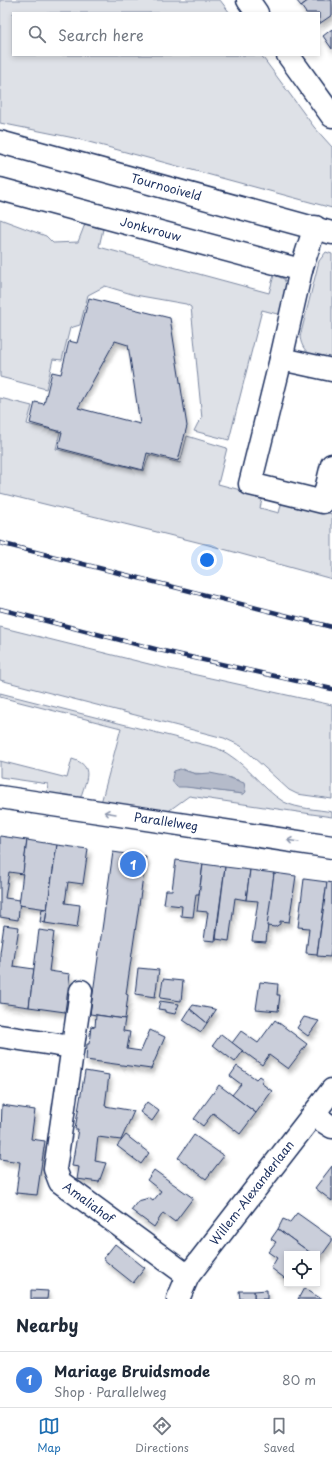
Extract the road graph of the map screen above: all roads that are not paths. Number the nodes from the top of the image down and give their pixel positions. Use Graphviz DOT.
graph roads {
  1 [pos="248,0"];
  2 [pos="256,12"];
  3 [pos="289,56"];
  4 [pos="332,116"];
  5 [pos="0,142"];
  6 [pos="0,189"];
  7 [pos="324,230"];
  8 [pos="301,270"];
  9 [pos="281,359"];
  10 [pos="332,370"];
  11 [pos="332,465"];
  12 [pos="0,797"];
  13 [pos="332,847"];
  14 [pos="81,991"];
  15 [pos="0,1036"];
  16 [pos="72,1047"];
  17 [pos="332,1090"];
  18 [pos="313,1115"];
  19 [pos="332,1127"];
  20 [pos="188,1276"];
  21 [pos="178,1299"];
  1 -- 2 [label="street"];
  3 -- 4 [label="street"];
  5 -- 7 [label="street, Tournooiveld"];
  6 -- 8 [label="street, Jonkvrouw"];
  7 -- 8 [label="street"];
  8 -- 9 [label="street"];
  9 -- 10 [label="street"];
  9 -- 11 [label="street"];
  13 -- 12 [label="street, Parallelweg, one-way"];
  14 -- 16 [label="street, Amaliahof"];
  15 -- 16 [label="street"];
  16 -- 20 [label="street, Amaliahof"];
  17 -- 18 [label="street, Willem-Alexanderlaan"];
  18 -- 19 [label="street"];
  18 -- 20 [label="street, Willem-Alexanderlaan"];
  20 -- 21 [label="street, Willem-Alexanderlaan"];
}
